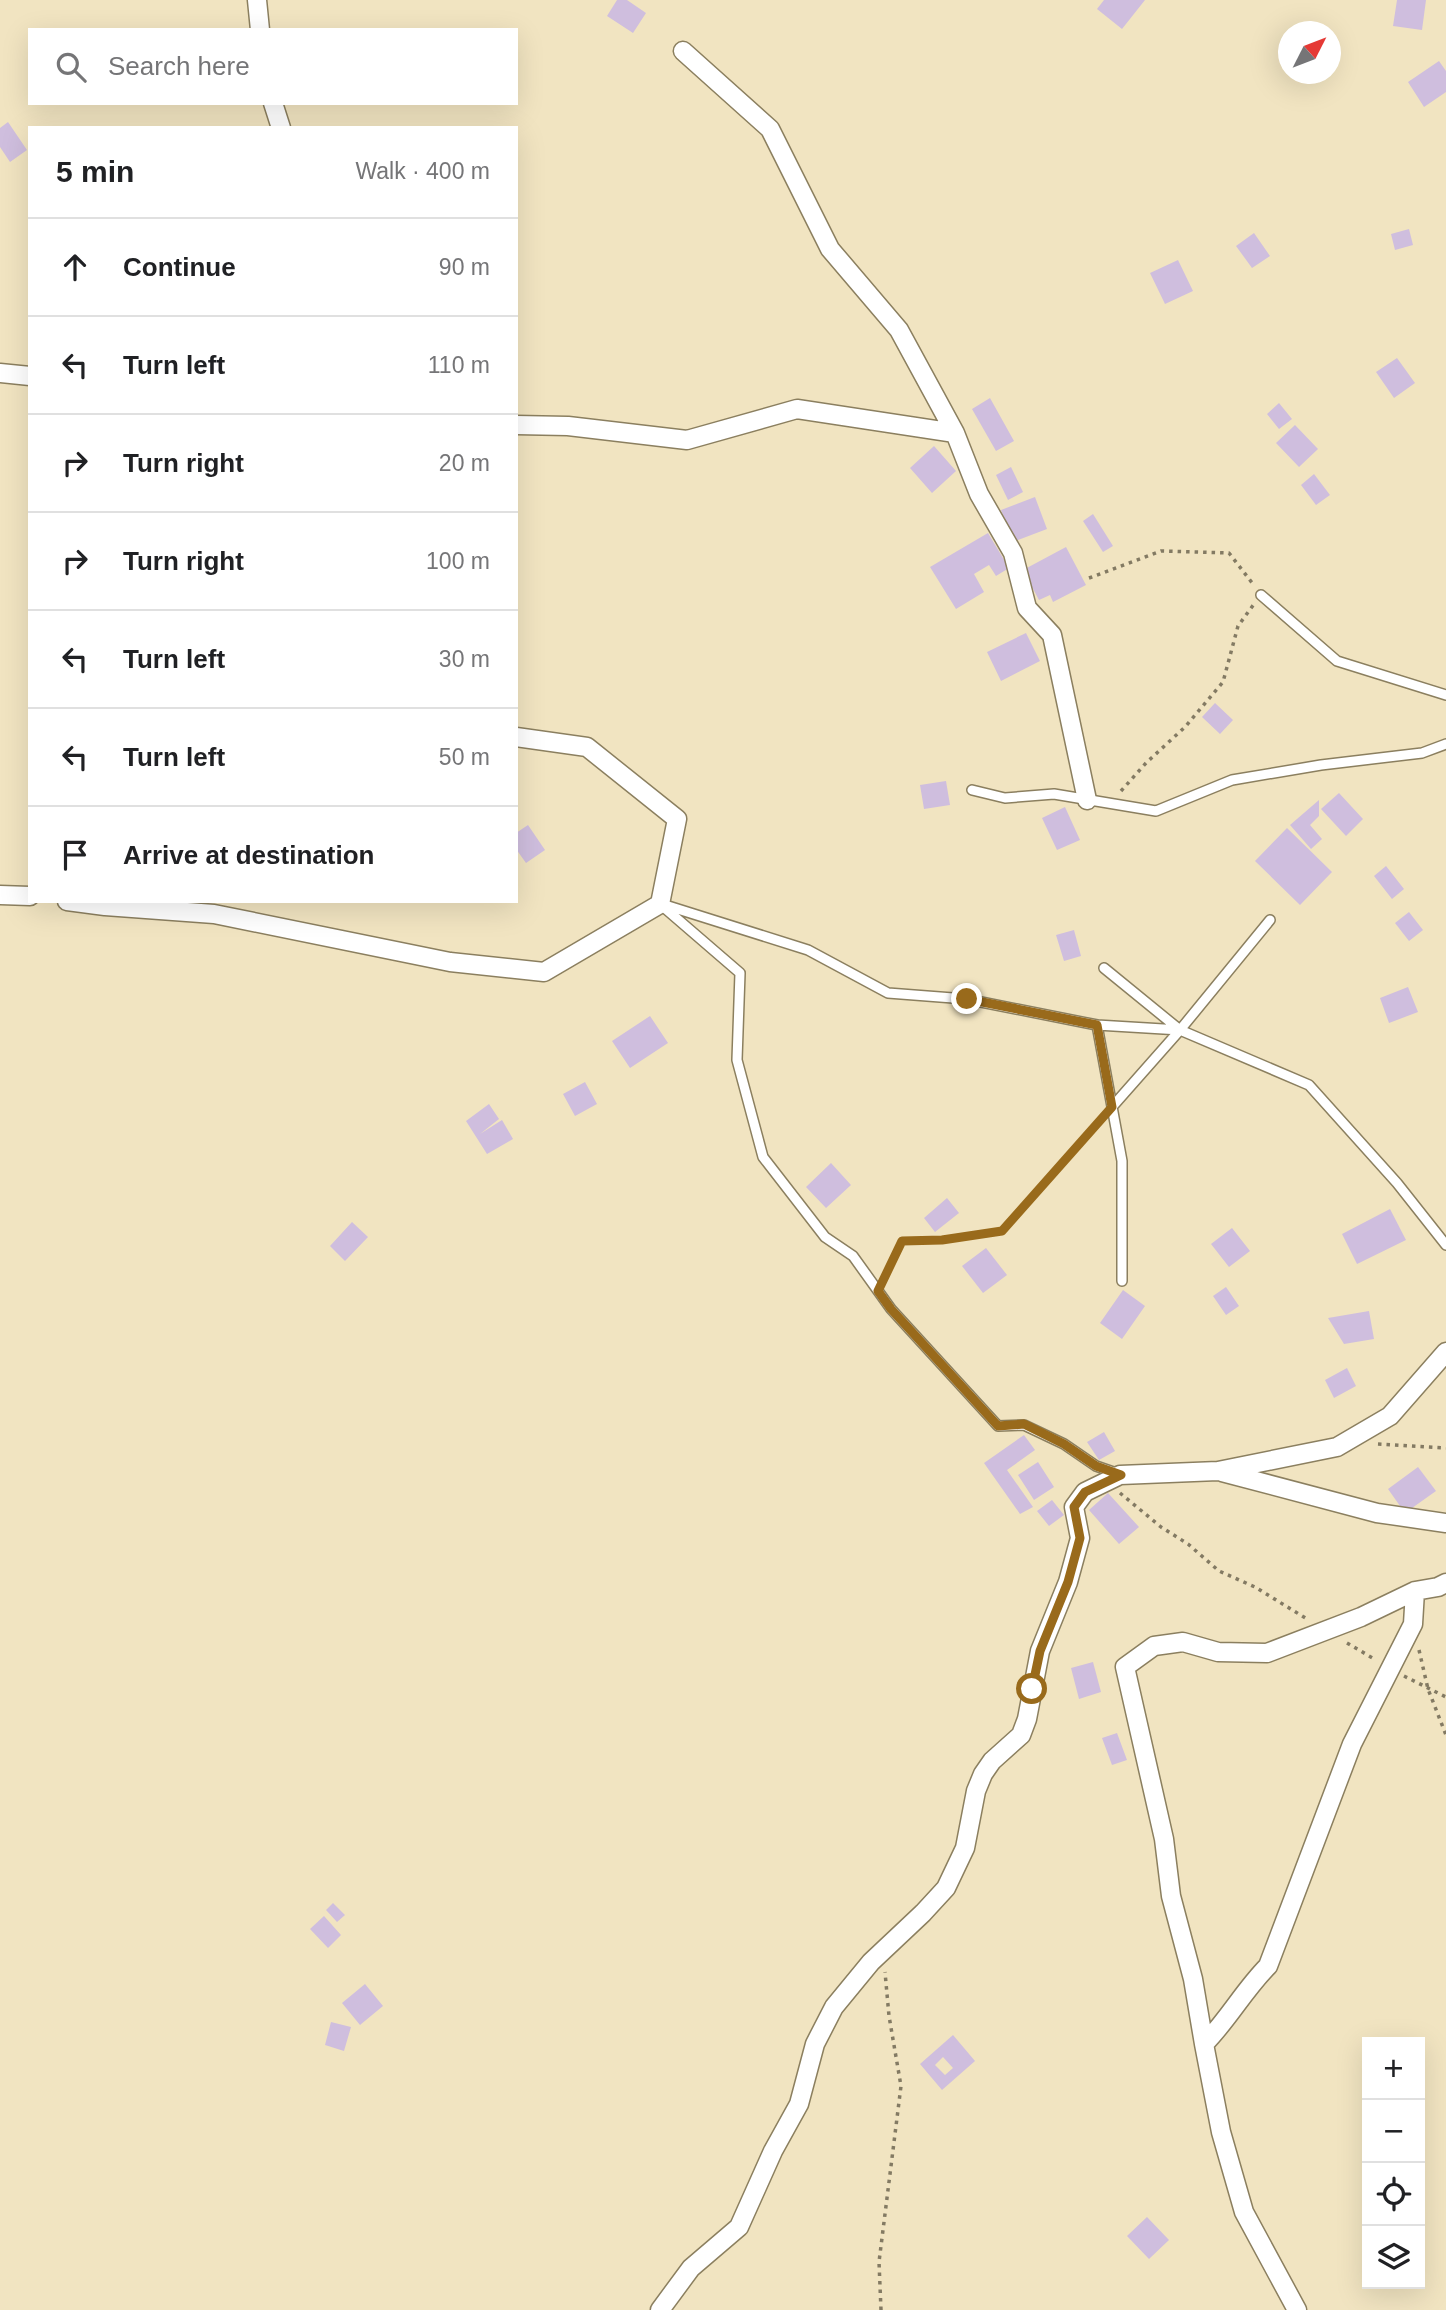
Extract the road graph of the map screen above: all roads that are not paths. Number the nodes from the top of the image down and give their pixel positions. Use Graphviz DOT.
graph roads {
  1 [pos="257,0"];
  2 [pos="260,28"];
  3 [pos="683,51"];
  4 [pos="273,105"];
  5 [pos="280,126"];
  6 [pos="0,373"];
  7 [pos="28,376"];
  8 [pos="518,425"];
  9 [pos="956,433"];
  10 [pos="1261,595"];
  11 [pos="1446,695"];
  12 [pos="518,737"];
  13 [pos="1446,744"];
  14 [pos="972,790"];
  15 [pos="1087,800"];
  16 [pos="0,895"];
  17 [pos="28,896"];
  18 [pos="82,903"];
  19 [pos="660,904"];
  20 [pos="1270,920"];
  21 [pos="1104,968"];
  22 [pos="1097,1025"];
  23 [pos="1180,1030"];
  24 [pos="1112,1107"];
  25 [pos="1446,1245"];
  26 [pos="1122,1282"];
  27 [pos="1446,1352"];
  28 [pos="1218,1471"];
  29 [pos="1113,1478"];
  30 [pos="1446,1523"];
  31 [pos="1446,1583"];
  32 [pos="1415,1591"];
  33 [pos="1204,2044"];
  34 [pos="660,2310"];
  35 [pos="1297,2310"];
  1 -- 2 [label="street"];
  3 -- 9 [label="street"];
  4 -- 5 [label="street"];
  6 -- 7 [label="street"];
  8 -- 9 [label="street"];
  9 -- 15 [label="street"];
  10 -- 11 [label="lane"];
  12 -- 19 [label="street"];
  13 -- 15 [label="lane"];
  14 -- 15 [label="lane"];
  16 -- 17 [label="street"];
  18 -- 19 [label="street"];
  19 -- 22 [label="lane"];
  19 -- 29 [label="lane"];
  20 -- 23 [label="lane"];
  21 -- 23 [label="lane"];
  22 -- 23 [label="lane"];
  22 -- 24 [label="lane"];
  23 -- 24 [label="lane"];
  23 -- 25 [label="lane"];
  24 -- 26 [label="lane"];
  27 -- 28 [label="street"];
  28 -- 29 [label="street"];
  28 -- 30 [label="street"];
  29 -- 34 [label="street"];
  31 -- 32 [label="street"];
  32 -- 33 [label="street"];
  32 -- 33 [label="street"];
  33 -- 35 [label="street"];
}
